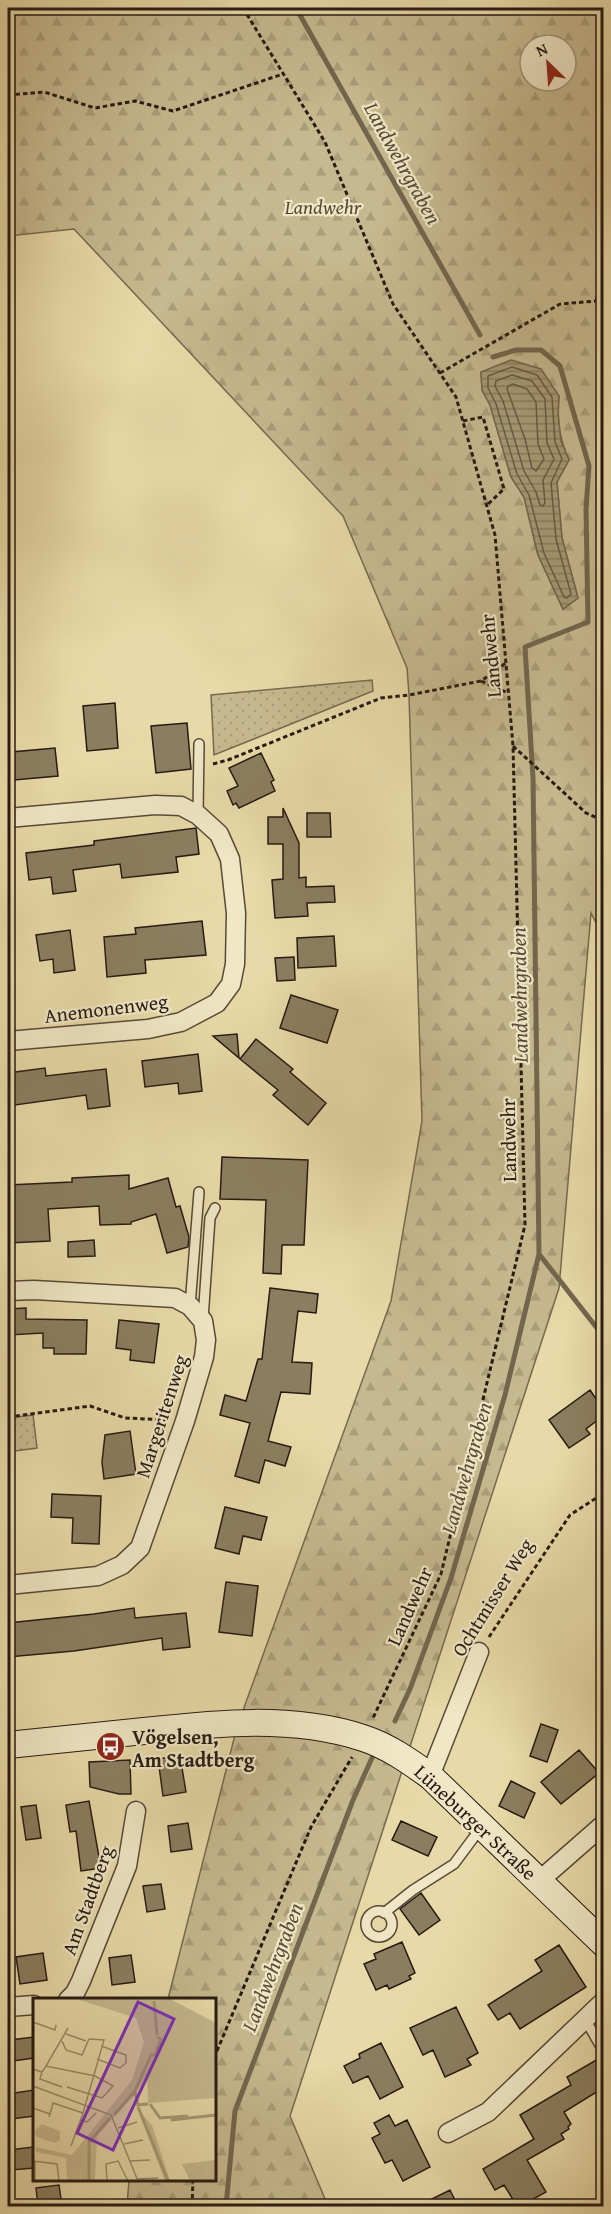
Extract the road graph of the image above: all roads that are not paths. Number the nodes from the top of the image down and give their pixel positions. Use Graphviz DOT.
graph roads {
  1 [pos="199,744"];
  2 [pos="198,815"];
  3 [pos="8,818"];
  4 [pos="8,1041"];
  5 [pos="199,1192"];
  6 [pos="215,1208"];
  7 [pos="8,1291"];
  8 [pos="190,1306"];
  9 [pos="203,1321"];
  10 [pos="8,1585"];
  11 [pos="479,1652"];
  12 [pos="8,1745"];
  13 [pos="430,1776"];
  14 [pos="136,1811"];
  15 [pos="603,1824"];
  16 [pos="482,1826"];
  17 [pos="539,1881"];
  18 [pos="384,1913"];
  19 [pos="603,1944"];
  20 [pos="70,1998"];
  21 [pos="603,2001"];
  22 [pos="33,2005"];
  23 [pos="8,2007"];
  24 [pos="585,2019"];
  25 [pos="603,2052"];
  26 [pos="448,2133"];
  1 -- 2 [label="lane"];
  2 -- 3 [label="street, Anemonenweg"];
  2 -- 4 [label="street, Anemonenweg"];
  5 -- 8 [label="lane"];
  6 -- 9 [label="lane"];
  7 -- 8 [label="street"];
  8 -- 9 [label="street"];
  9 -- 10 [label="street, Margeritenweg"];
  11 -- 13 [label="street, Ochtmisser Weg"];
  12 -- 13 [label="street, Lüneburger Straße"];
  13 -- 16 [label="street, Lüneburger Straße"];
  14 -- 20 [label="street, Am Stadtberg"];
  15 -- 17 [label="street"];
  16 -- 17 [label="street, Lüneburger Straße"];
  16 -- 18 [label="lane"];
  17 -- 19 [label="street, Lüneburger Straße"];
  21 -- 24 [label="street"];
  22 -- 23 [label="street"];
  24 -- 25 [label="lane"];
  24 -- 26 [label="street"];
}
